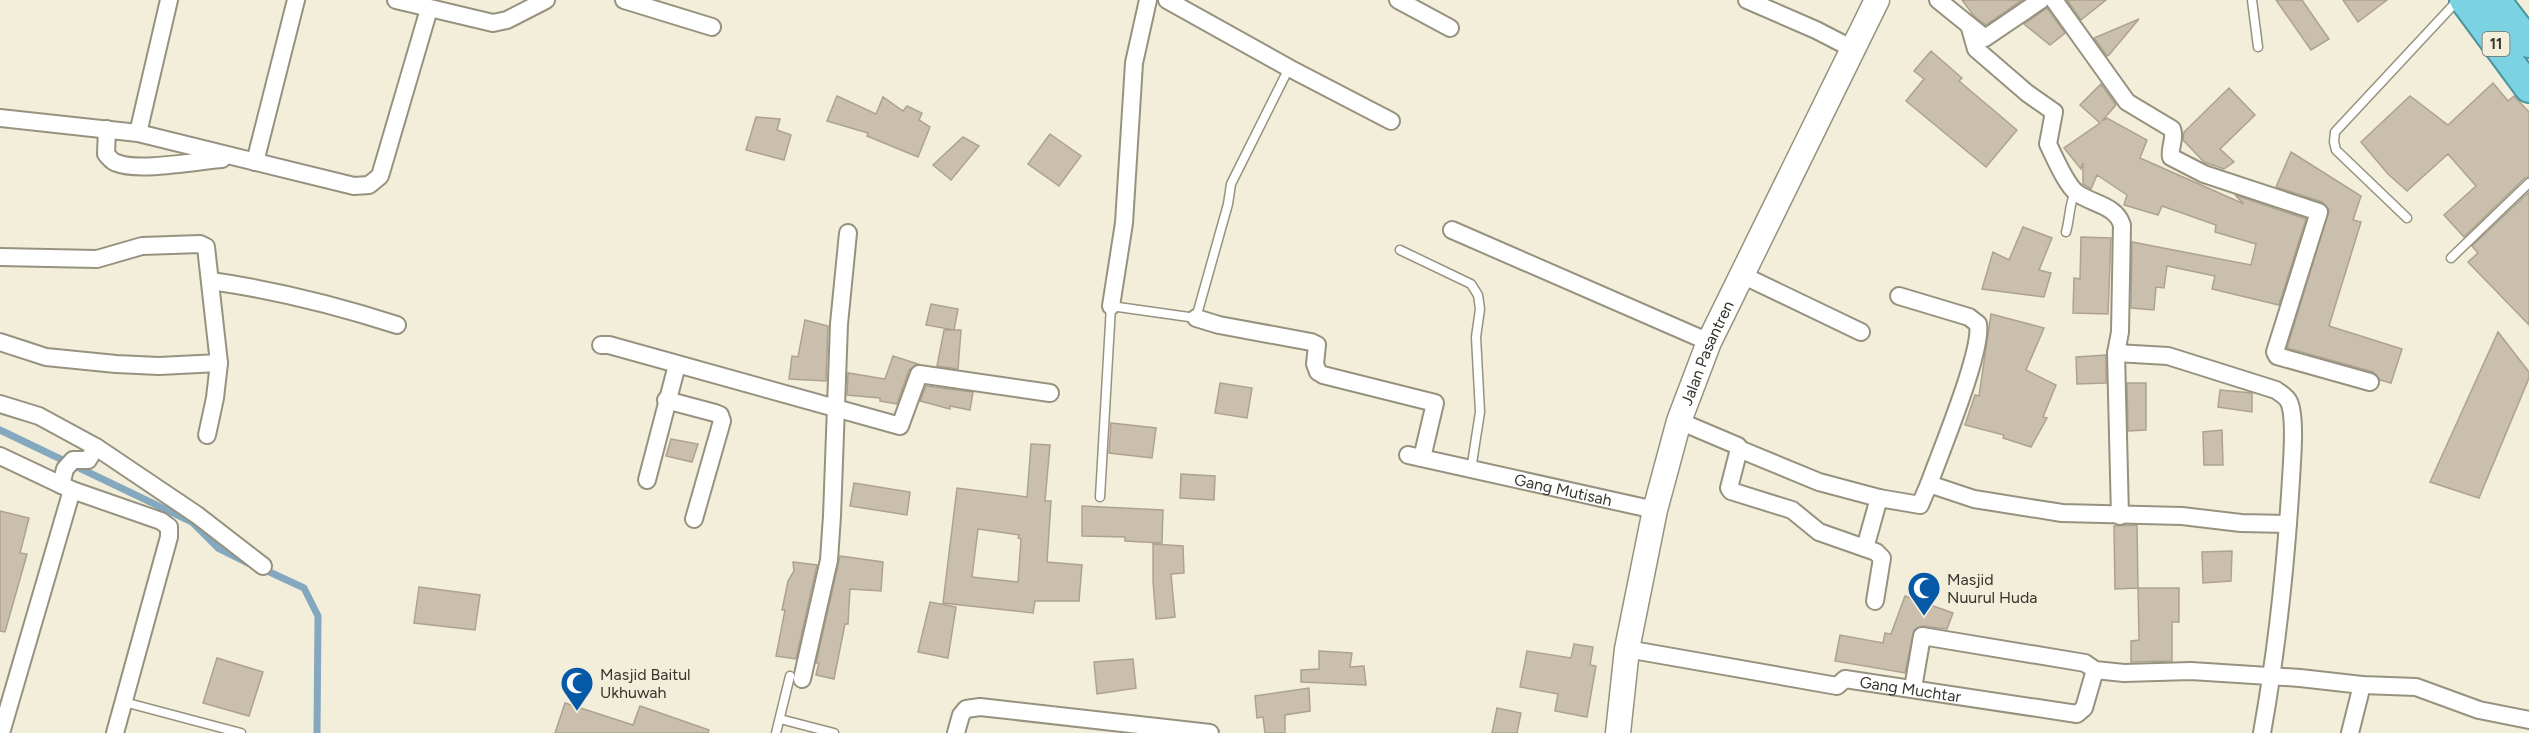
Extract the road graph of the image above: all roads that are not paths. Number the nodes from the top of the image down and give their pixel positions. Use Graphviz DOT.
graph roads {
  1 [pos="169,0"];
  2 [pos="296,0"];
  3 [pos="396,0"];
  4 [pos="546,0"];
  5 [pos="624,0"];
  6 [pos="1148,0"];
  7 [pos="1167,0"];
  8 [pos="1398,0"];
  9 [pos="1747,0"];
  10 [pos="1877,0"];
  11 [pos="1938,0"];
  12 [pos="2041,0"];
  13 [pos="2054,0"];
  14 [pos="2252,0"];
  15 [pos="2458,0"];
  16 [pos="2464,0"];
  17 [pos="2496,0"];
  18 [pos="429,9"];
  19 [pos="712,27"];
  20 [pos="1450,27"];
  21 [pos="1970,28"];
  22 [pos="2529,43"];
  23 [pos="2258,47"];
  24 [pos="1853,49"];
  25 [pos="1289,68"];
  26 [pos="2529,88"];
  27 [pos="0,118"];
  28 [pos="1391,121"];
  29 [pos="107,129"];
  30 [pos="138,133"];
  31 [pos="238,158"];
  32 [pos="255,162"];
  33 [pos="2529,183"];
  34 [pos="2075,192"];
  35 [pos="2407,218"];
  36 [pos="1452,230"];
  37 [pos="2066,232"];
  38 [pos="848,233"];
  39 [pos="1400,250"];
  40 [pos="0,257"];
  41 [pos="2451,258"];
  42 [pos="1742,275"];
  43 [pos="211,280"];
  44 [pos="1899,296"];
  45 [pos="1111,306"];
  46 [pos="1196,318"];
  47 [pos="397,325"];
  48 [pos="1861,332"];
  49 [pos="0,342"];
  50 [pos="1709,342"];
  51 [pos="601,345"];
  52 [pos="2116,353"];
  53 [pos="219,363"];
  54 [pos="677,364"];
  55 [pos="2370,382"];
  56 [pos="1050,393"];
  57 [pos="666,400"];
  58 [pos="0,404"];
  59 [pos="836,410"];
  60 [pos="1679,421"];
  61 [pos="207,435"];
  62 [pos="96,447"];
  63 [pos="1739,449"];
  64 [pos="0,456"];
  65 [pos="1471,470"];
  66 [pos="68,476"];
  67 [pos="647,480"];
  68 [pos="1929,484"];
  69 [pos="1100,498"];
  70 [pos="1879,498"];
  71 [pos="1655,510"];
  72 [pos="2120,516"];
  73 [pos="694,519"];
  74 [pos="2288,524"];
  75 [pos="1865,548"];
  76 [pos="263,566"];
  77 [pos="1875,601"];
  78 [pos="1627,649"];
  79 [pos="2095,670"];
  80 [pos="2272,676"];
  81 [pos="796,677"];
  82 [pos="2362,685"];
  83 [pos="1913,688"];
  84 [pos="124,702"];
  85 [pos="780,719"];
  86 [pos="2529,720"];
  87 [pos="1106,727"];
  88 [pos="2,733"];
  89 [pos="115,733"];
  90 [pos="241,733"];
  91 [pos="776,733"];
  92 [pos="834,733"];
  93 [pos="956,733"];
  94 [pos="1210,733"];
  95 [pos="1618,733"];
  96 [pos="2262,733"];
  97 [pos="2350,733"];
  1 -- 30 [label="street"];
  2 -- 32 [label="street"];
  3 -- 18 [label="street"];
  4 -- 18 [label="street"];
  5 -- 19 [label="street"];
  6 -- 45 [label="street"];
  7 -- 25 [label="street"];
  8 -- 20 [label="street"];
  9 -- 24 [label="street"];
  10 -- 24 [label="main road, Jalan Pasantren"];
  11 -- 21 [label="street"];
  12 -- 21 [label="street"];
  13 -- 55 [label="street"];
  14 -- 23 [label="lane"];
  15 -- 35 [label="lane"];
  16 -- 26 [label="highway, 11"];
  17 -- 22 [label="highway, 11"];
  18 -- 32 [label="street"];
  21 -- 34 [label="street"];
  24 -- 42 [label="main road, Jalan Pasantren"];
  25 -- 28 [label="street"];
  25 -- 46 [label="lane"];
  27 -- 29 [label="street"];
  29 -- 30 [label="street"];
  29 -- 31 [label="street"];
  30 -- 31 [label="street"];
  31 -- 32 [label="street"];
  33 -- 41 [label="lane"];
  34 -- 37 [label="lane"];
  34 -- 52 [label="street"];
  36 -- 50 [label="street"];
  38 -- 59 [label="street"];
  39 -- 65 [label="lane"];
  40 -- 43 [label="street"];
  42 -- 48 [label="street"];
  42 -- 50 [label="main road, Jalan Pasantren"];
  43 -- 47 [label="street"];
  43 -- 53 [label="street"];
  44 -- 68 [label="street"];
  45 -- 46 [label="lane"];
  45 -- 69 [label="lane"];
  46 -- 65 [label="street, Gang Mutisah"];
  49 -- 53 [label="street"];
  50 -- 60 [label="main road, Jalan Pasantren"];
  51 -- 54 [label="street"];
  52 -- 72 [label="street"];
  52 -- 74 [label="street"];
  53 -- 61 [label="street"];
  54 -- 57 [label="street"];
  54 -- 59 [label="street"];
  56 -- 59 [label="street"];
  57 -- 67 [label="street"];
  57 -- 73 [label="street"];
  58 -- 62 [label="street"];
  59 -- 81 [label="street"];
  60 -- 63 [label="street"];
  60 -- 71 [label="main road, Jalan Pasantren"];
  62 -- 66 [label="street"];
  62 -- 76 [label="street"];
  63 -- 70 [label="street"];
  63 -- 75 [label="street"];
  64 -- 66 [label="street"];
  65 -- 71 [label="street, Gang Mutisah"];
  66 -- 84 [label="street"];
  66 -- 88 [label="street"];
  68 -- 70 [label="street"];
  68 -- 72 [label="street"];
  70 -- 75 [label="street"];
  71 -- 78 [label="main road, Jalan Pasantren"];
  72 -- 74 [label="street"];
  74 -- 80 [label="street"];
  75 -- 77 [label="street"];
  78 -- 83 [label="street, Gang Muchtar"];
  78 -- 95 [label="main road, Jalan Pasantren"];
  79 -- 80 [label="street"];
  79 -- 83 [label="street, Gang Muchtar"];
  79 -- 83 [label="street"];
  80 -- 82 [label="street"];
  80 -- 96 [label="street"];
  81 -- 85 [label="lane"];
  82 -- 86 [label="street"];
  82 -- 97 [label="street"];
  84 -- 89 [label="street"];
  84 -- 90 [label="lane"];
  85 -- 91 [label="lane"];
  85 -- 92 [label="lane"];
  87 -- 93 [label="street"];
  87 -- 94 [label="street"];
}
